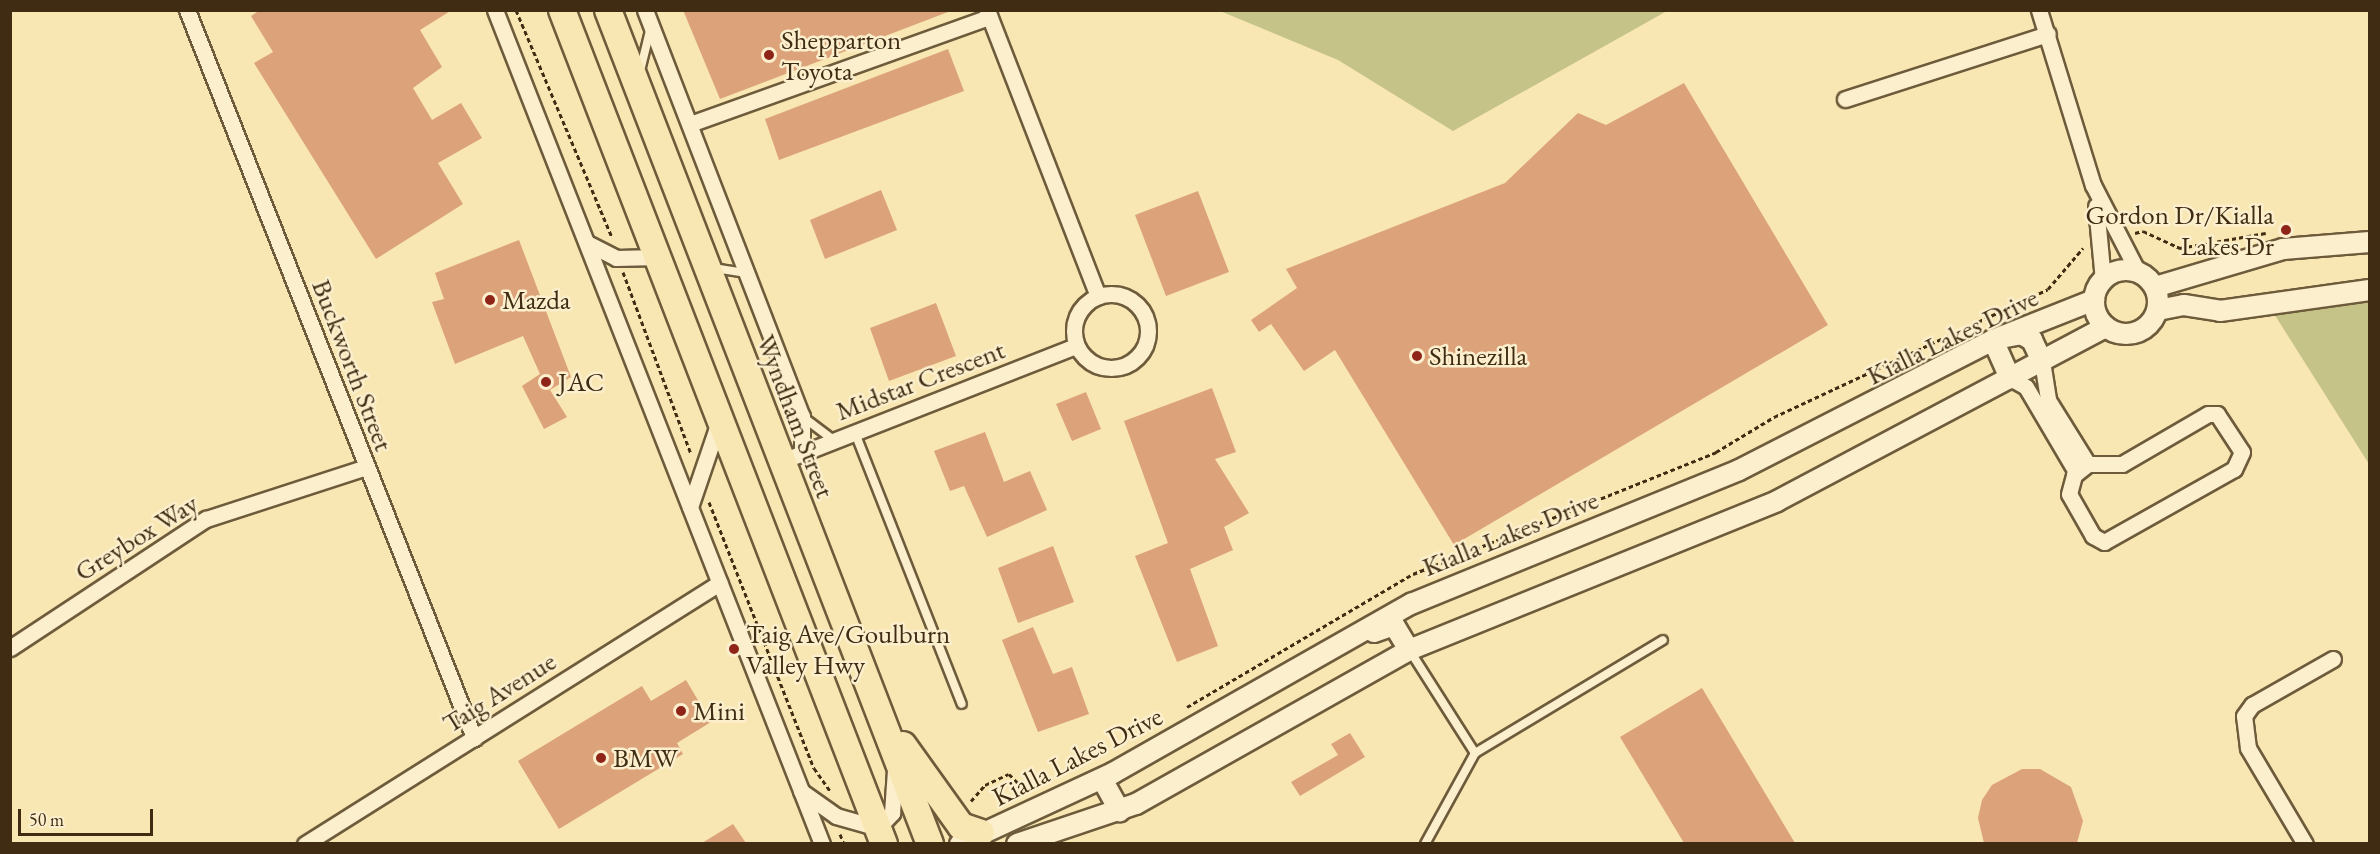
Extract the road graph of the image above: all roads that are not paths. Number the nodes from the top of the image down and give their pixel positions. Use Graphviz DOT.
graph roads {
  1 [pos="187,10"];
  2 [pos="495,10"];
  3 [pos="562,10"];
  4 [pos="608,10"];
  5 [pos="645,10"];
  6 [pos="2039,10"];
  7 [pos="988,14"];
  8 [pos="652,26"];
  9 [pos="2048,34"];
  10 [pos="636,84"];
  11 [pos="1845,99"];
  12 [pos="690,124"];
  13 [pos="2093,185"];
  14 [pos="693,231"];
  15 [pos="2370,242"];
  16 [pos="587,243"];
  17 [pos="658,257"];
  18 [pos="706,267"];
  19 [pos="2138,272"];
  20 [pos="747,273"];
  21 [pos="2103,280"];
  22 [pos="2154,286"];
  23 [pos="2370,290"];
  24 [pos="672,294"];
  25 [pos="1098,296"];
  26 [pos="2094,300"];
  27 [pos="2158,310"];
  28 [pos="2106,327"];
  29 [pos="1993,340"];
  30 [pos="1077,346"];
  31 [pos="2042,361"];
  32 [pos="2010,378"];
  33 [pos="802,416"];
  34 [pos="720,418"];
  35 [pos="855,433"];
  36 [pos="835,441"];
  37 [pos="791,458"];
  38 [pos="366,467"];
  39 [pos="2082,468"];
  40 [pos="690,507"];
  41 [pos="720,583"];
  42 [pos="1663,640"];
  43 [pos="10,648"];
  44 [pos="1409,650"];
  45 [pos="1311,658"];
  46 [pos="2333,659"];
  47 [pos="962,704"];
  48 [pos="881,716"];
  49 [pos="474,738"];
  50 [pos="894,749"];
  51 [pos="1474,753"];
  52 [pos="1102,779"];
  53 [pos="801,791"];
  54 [pos="1120,811"];
  55 [pos="881,836"];
  56 [pos="971,838"];
  57 [pos="305,843"];
  58 [pos="822,843"];
  59 [pos="930,843"];
  60 [pos="1017,843"];
  61 [pos="1425,843"];
  62 [pos="2306,843"];
  1 -- 38 [label="street, Buckworth Street"];
  2 -- 16 [label="street"];
  3 -- 17 [label="highway"];
  4 -- 10 [label="highway, Wyndham Street"];
  5 -- 8 [label="street"];
  6 -- 9 [label="street"];
  7 -- 12 [label="street"];
  7 -- 25 [label="street"];
  8 -- 10 [label="lane"];
  8 -- 12 [label="street"];
  9 -- 11 [label="street"];
  9 -- 13 [label="street"];
  10 -- 14 [label="highway, Wyndham Street"];
  12 -- 20 [label="street"];
  13 -- 19 [label="street"];
  13 -- 21 [label="street"];
  14 -- 17 [label="highway"];
  14 -- 18 [label="highway, Wyndham Street"];
  15 -- 22 [label="street"];
  16 -- 17 [label="street"];
  16 -- 40 [label="street"];
  17 -- 24 [label="highway"];
  18 -- 20 [label="lane"];
  18 -- 24 [label="highway"];
  18 -- 37 [label="highway, Wyndham Street"];
  19 -- 21 [label="street"];
  19 -- 22 [label="street"];
  20 -- 33 [label="street"];
  21 -- 26 [label="street"];
  22 -- 27 [label="street"];
  23 -- 27 [label="street"];
  24 -- 34 [label="highway"];
  25 -- 30 [label="street"];
  25 -- 30 [label="street"];
  26 -- 28 [label="street"];
  26 -- 29 [label="street, Kialla Lakes Drive"];
  27 -- 28 [label="street"];
  28 -- 31 [label="street, Kialla Lakes Drive"];
  29 -- 31 [label="street"];
  29 -- 32 [label="street"];
  29 -- 45 [label="street, Kialla Lakes Drive"];
  30 -- 35 [label="street, Midstar Crescent"];
  31 -- 32 [label="street, Kialla Lakes Drive"];
  31 -- 39 [label="street"];
  32 -- 39 [label="street"];
  32 -- 44 [label="street, Kialla Lakes Drive"];
  33 -- 36 [label="lane"];
  33 -- 37 [label="street"];
  34 -- 40 [label="street"];
  34 -- 55 [label="highway"];
  35 -- 36 [label="street, Midstar Crescent"];
  35 -- 47 [label="lane"];
  36 -- 37 [label="street, Midstar Crescent"];
  37 -- 48 [label="highway, Wyndham Street"];
  38 -- 43 [label="street, Greybox Way"];
  38 -- 49 [label="street, Buckworth Street"];
  39 -- 39 [label="street"];
  40 -- 41 [label="street"];
  41 -- 49 [label="street, Taig Avenue"];
  41 -- 53 [label="street"];
  42 -- 51 [label="lane"];
  44 -- 45 [label="street"];
  44 -- 51 [label="lane"];
  44 -- 54 [label="street, Kialla Lakes Drive"];
  45 -- 52 [label="street, Kialla Lakes Drive"];
  46 -- 62 [label="street"];
  48 -- 50 [label="highway, Wyndham Street"];
  48 -- 56 [label="highway"];
  49 -- 57 [label="street, Taig Avenue"];
  50 -- 55 [label="street"];
  50 -- 59 [label="highway, Wyndham Street"];
  51 -- 61 [label="lane"];
  52 -- 54 [label="street"];
  52 -- 56 [label="street, Kialla Lakes Drive"];
  53 -- 55 [label="street"];
  53 -- 58 [label="street"];
  54 -- 60 [label="street, Kialla Lakes Drive"];
}
